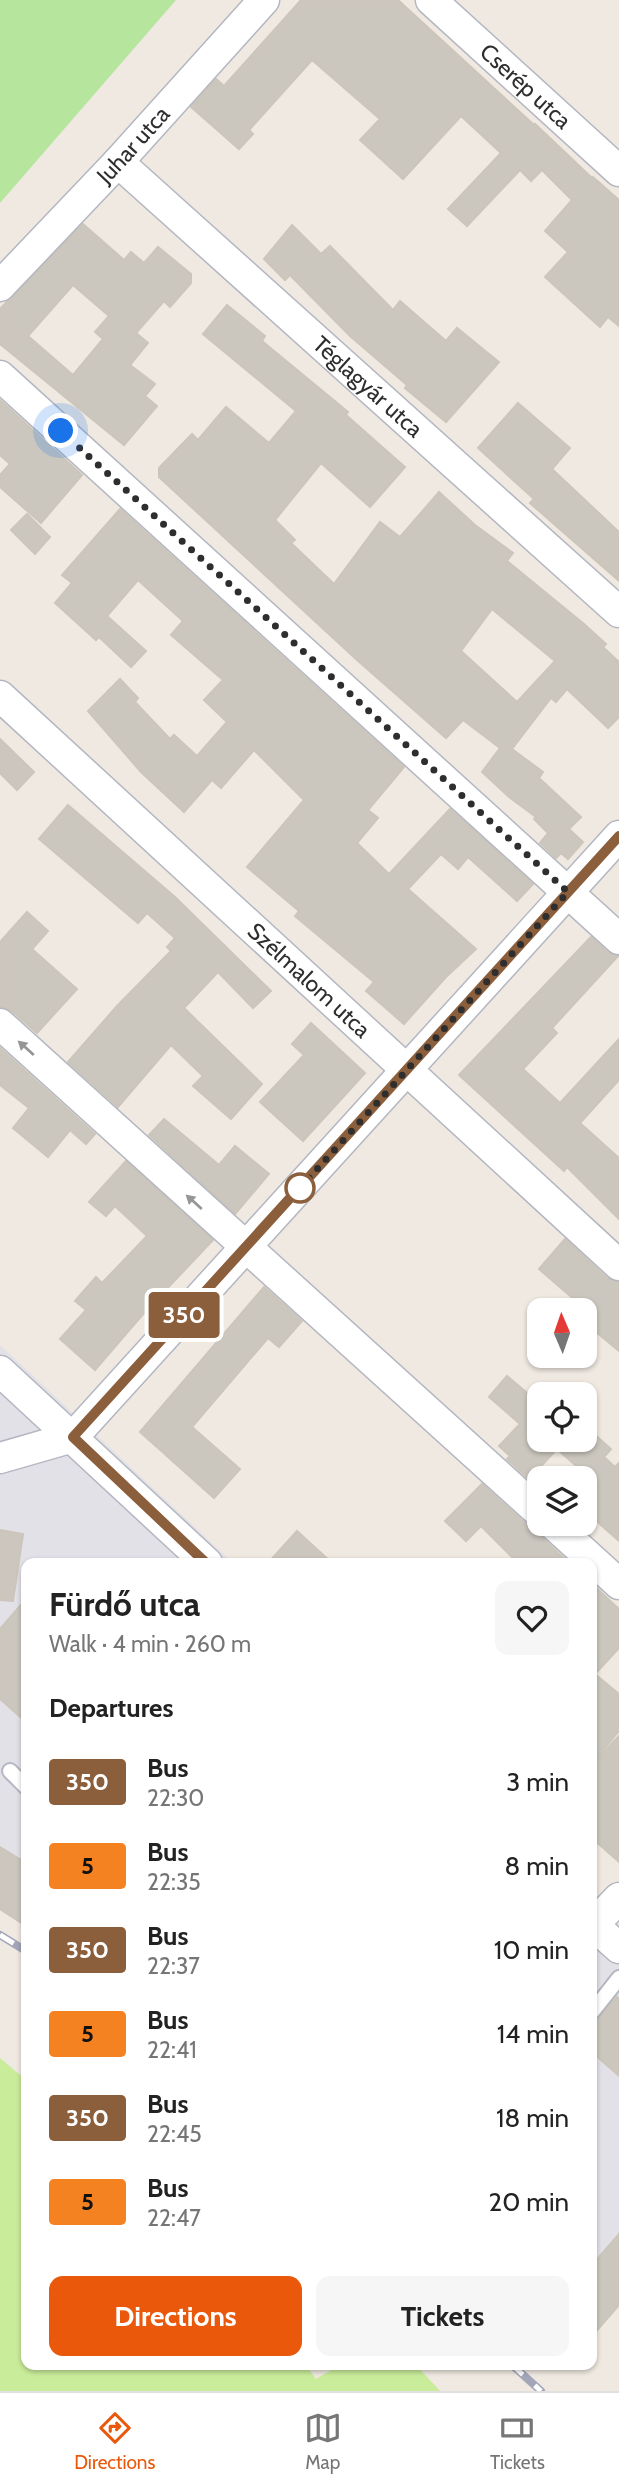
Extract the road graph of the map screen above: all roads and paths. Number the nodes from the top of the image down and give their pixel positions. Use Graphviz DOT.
graph roads {
  1 [pos="264,0"];
  2 [pos="431,0"];
  3 [pos="118,162"];
  4 [pos="619,171"];
  5 [pos="0,286"];
  6 [pos="0,376"];
  7 [pos="619,612"];
  8 [pos="0,695"];
  9 [pos="619,836"];
  10 [pos="568,892"];
  11 [pos="619,939"];
  12 [pos="0,1024"];
  13 [pos="408,1069"];
  14 [pos="245,1248"];
  15 [pos="619,1265"];
  16 [pos="0,1371"];
  17 [pos="73,1437"];
  18 [pos="0,1458"];
  19 [pos="527,1501"];
  20 [pos="566,1536"];
  21 [pos="201,1558"];
  22 [pos="590,1558"];
  23 [pos="597,1564"];
  24 [pos="619,1584"];
  25 [pos="10,1771"];
  26 [pos="21,1782"];
  27 [pos="619,1898"];
  28 [pos="597,1920"];
  29 [pos="597,1929"];
  30 [pos="619,1948"];
  31 [pos="619,1978"];
  32 [pos="597,2006"];
  1 -- 3 [label="street, Juhar utca"];
  2 -- 4 [label="street, Cserép utca"];
  3 -- 5 [label="street, Juhar utca"];
  3 -- 7 [label="street, Téglagyár utca"];
  6 -- 10 [label="street"];
  8 -- 13 [label="street, Szélmalom utca"];
  9 -- 10 [label="street"];
  10 -- 11 [label="street"];
  10 -- 13 [label="street"];
  14 -- 12 [label="street, one-way"];
  13 -- 14 [label="street"];
  13 -- 15 [label="street, Szélmalom utca"];
  14 -- 17 [label="street"];
  14 -- 19 [label="street"];
  16 -- 17 [label="street"];
  17 -- 18 [label="street"];
  17 -- 21 [label="street"];
  20 -- 22 [label="street"];
  23 -- 24 [label="street"];
  25 -- 26 [label="lane"];
  27 -- 28 [label="street"];
  29 -- 30 [label="street"];
  31 -- 32 [label="lane"];
}
